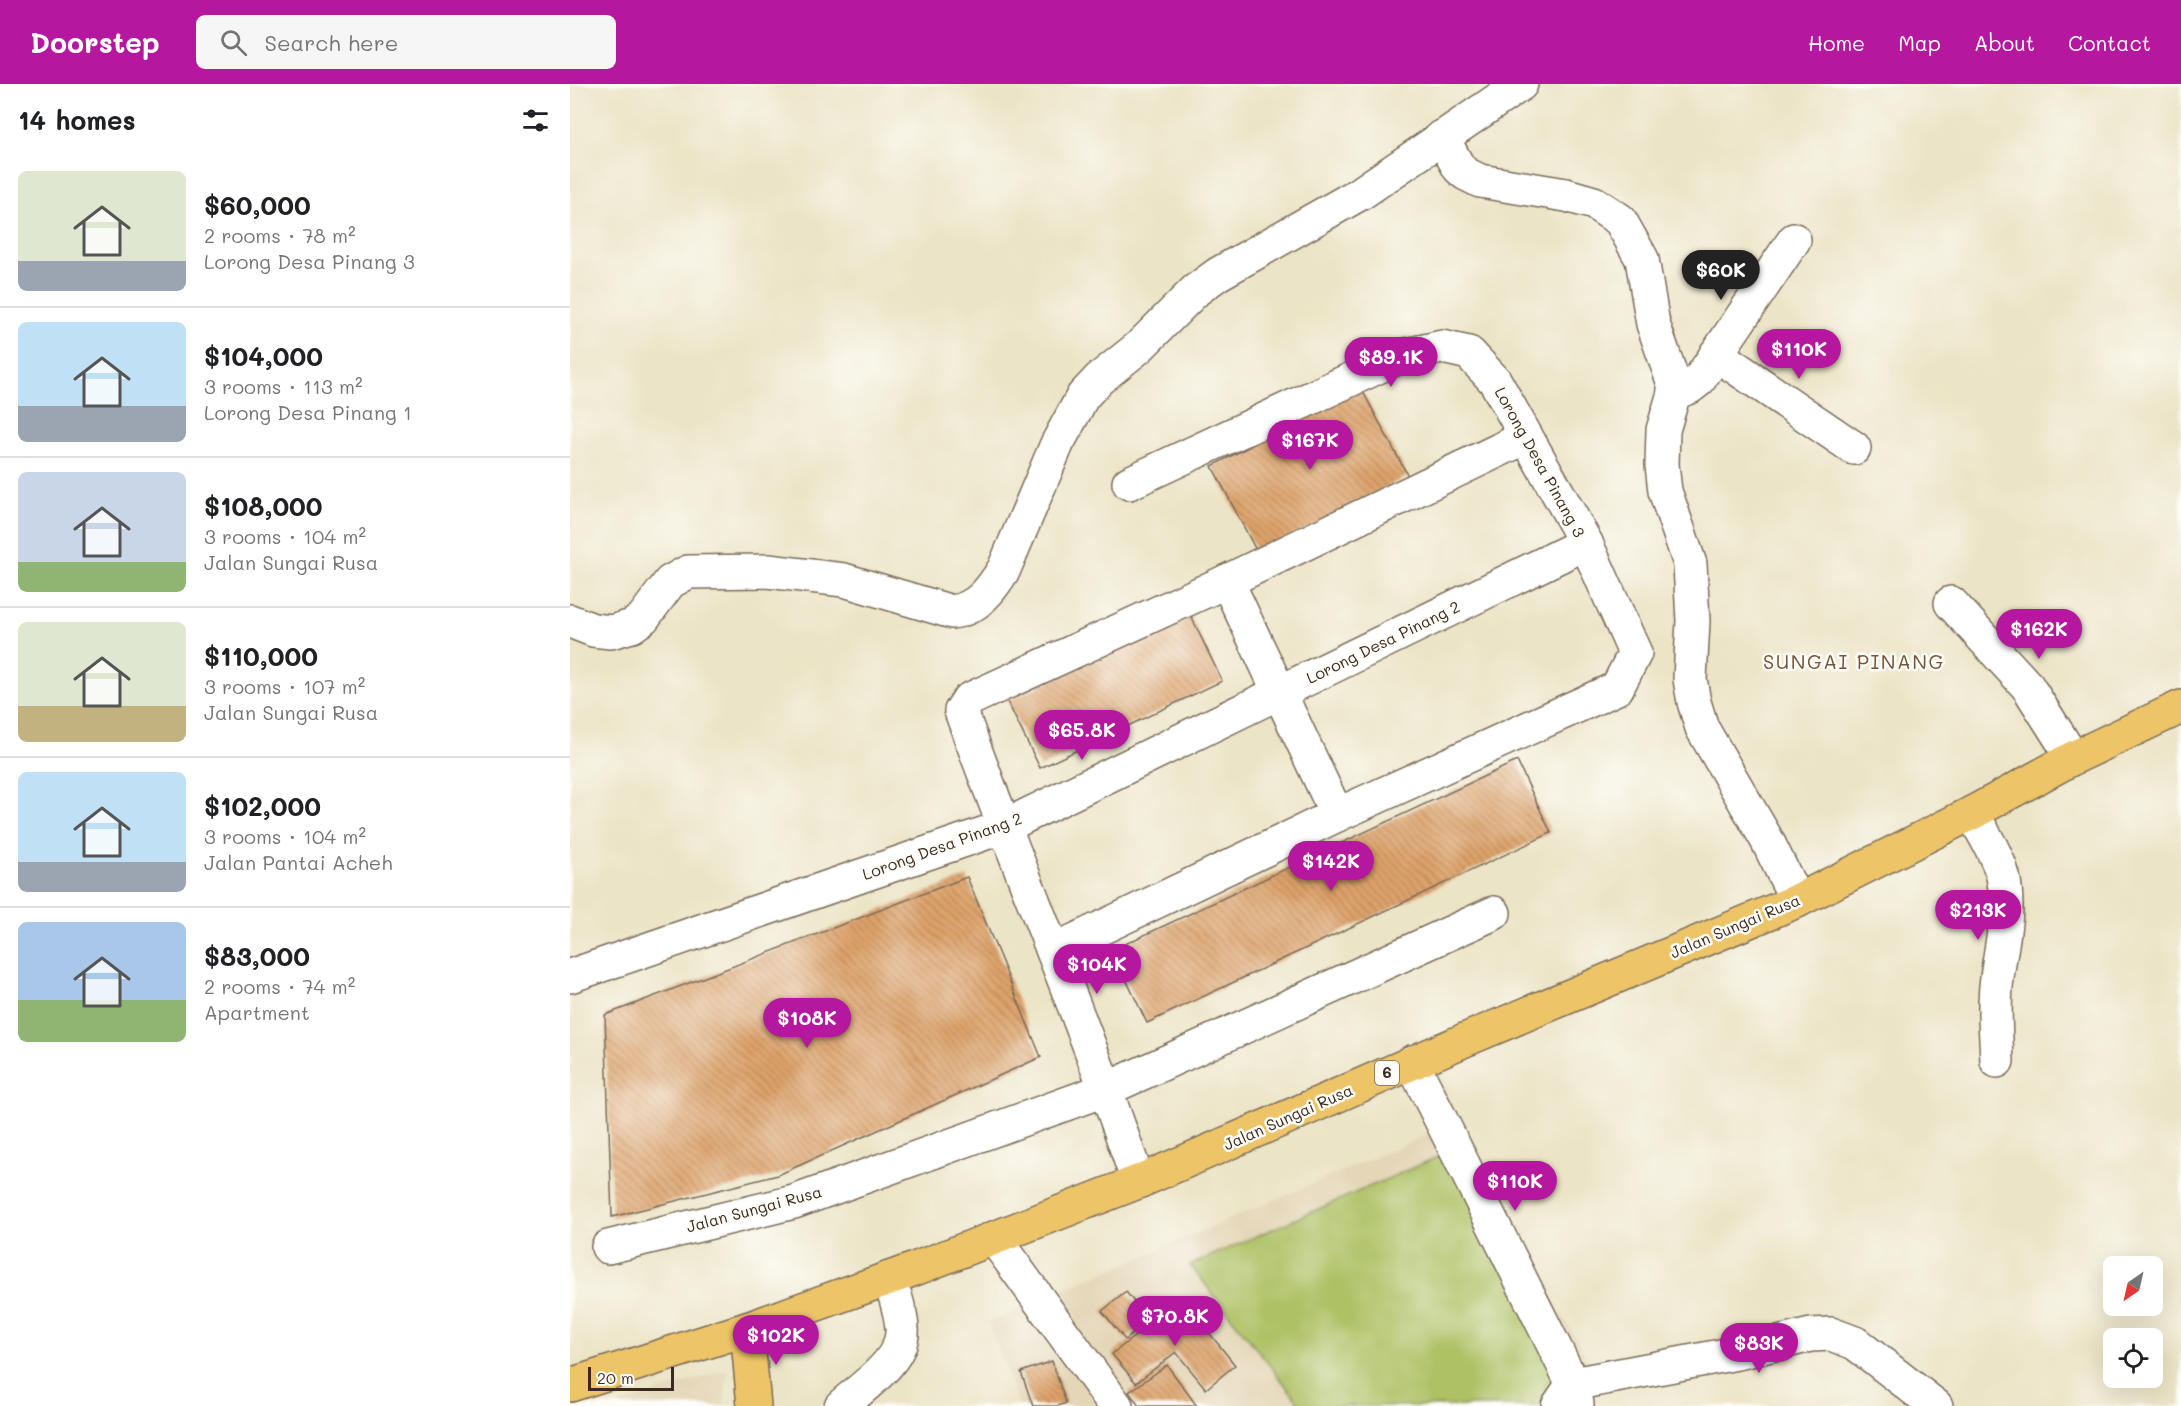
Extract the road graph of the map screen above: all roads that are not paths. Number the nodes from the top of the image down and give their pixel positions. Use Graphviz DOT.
graph roads {
  1 [pos="1521,84"];
  2 [pos="1442,137"];
  3 [pos="1794,240"];
  4 [pos="1716,354"];
  5 [pos="1674,393"];
  6 [pos="1526,437"];
  7 [pos="1854,447"];
  8 [pos="1129,483"];
  9 [pos="1586,543"];
  10 [pos="1227,581"];
  11 [pos="1951,603"];
  12 [pos="570,621"];
  13 [pos="1279,693"];
  14 [pos="2181,707"];
  15 [pos="2073,758"];
  16 [pos="1972,813"];
  17 [pos="1337,815"];
  18 [pos="1003,827"];
  19 [pos="1797,901"];
  20 [pos="1494,913"];
  21 [pos="1053,951"];
  22 [pos="573,975"];
  23 [pos="1997,1061"];
  24 [pos="1412,1062"];
  25 [pos="1107,1089"];
  26 [pos="1138,1182"];
  27 [pos="994,1238"];
  28 [pos="608,1247"];
  29 [pos="890,1278"];
  30 [pos="747,1329"];
  31 [pos="570,1385"];
  32 [pos="1570,1399"];
  33 [pos="754,1406"];
  34 [pos="841,1406"];
  35 [pos="1116,1406"];
  36 [pos="1936,1406"];
  1 -- 2 [label="street"];
  2 -- 5 [label="street"];
  2 -- 12 [label="street"];
  3 -- 4 [label="street"];
  4 -- 5 [label="street"];
  4 -- 7 [label="street"];
  5 -- 19 [label="street"];
  6 -- 8 [label="street, Lorong Desa Pinang 3"];
  6 -- 9 [label="street, Lorong Desa Pinang 3"];
  6 -- 10 [label="street"];
  9 -- 13 [label="street, Lorong Desa Pinang 2"];
  9 -- 17 [label="street, Lorong Desa Pinang 3"];
  10 -- 13 [label="street"];
  10 -- 18 [label="street"];
  11 -- 15 [label="street"];
  13 -- 17 [label="street"];
  13 -- 18 [label="street, Lorong Desa Pinang 2"];
  14 -- 15 [label="main road, Jalan Sungai Rusa / 6"];
  15 -- 16 [label="main road, Jalan Sungai Rusa / 6"];
  16 -- 19 [label="main road, Jalan Sungai Rusa / 6"];
  16 -- 23 [label="street"];
  17 -- 21 [label="street"];
  18 -- 21 [label="street"];
  18 -- 22 [label="street, Lorong Desa Pinang 2"];
  19 -- 24 [label="main road, Jalan Sungai Rusa / 6"];
  20 -- 25 [label="street, Jalan Sungai Rusa"];
  21 -- 25 [label="street"];
  24 -- 26 [label="main road, Jalan Sungai Rusa / 6"];
  24 -- 32 [label="street"];
  25 -- 26 [label="street"];
  25 -- 28 [label="street, Jalan Sungai Rusa"];
  26 -- 27 [label="main road, Jalan Sungai Rusa / 6"];
  27 -- 29 [label="main road, Jalan Sungai Rusa / 6"];
  27 -- 35 [label="street"];
  29 -- 30 [label="main road, Jalan Sungai Rusa / 6"];
  29 -- 34 [label="street"];
  30 -- 31 [label="main road, Jalan Sungai Rusa / 6"];
  30 -- 33 [label="main road"];
  32 -- 36 [label="street"];
}
